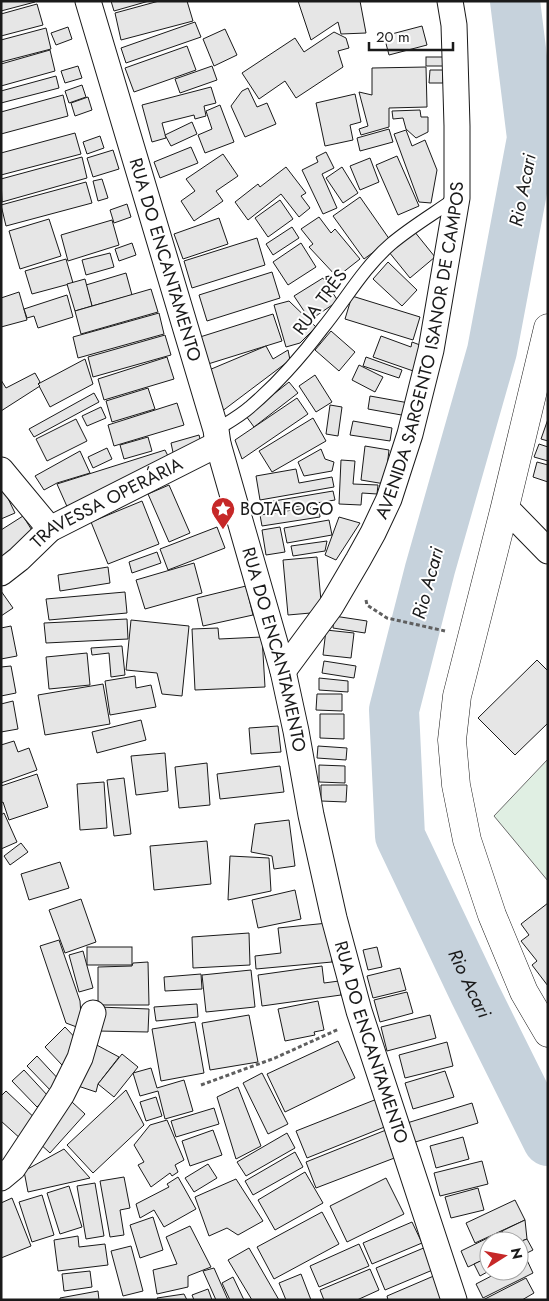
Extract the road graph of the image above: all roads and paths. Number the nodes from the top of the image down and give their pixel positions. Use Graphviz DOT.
graph roads {
  1 [pos="88,1"];
  2 [pos="450,1"];
  3 [pos="457,198"];
  4 [pos="548,328"];
  5 [pos="217,437"];
  6 [pos="1,470"];
  7 [pos="505,507"];
  8 [pos="50,529"];
  9 [pos="548,551"];
  10 [pos="1,573"];
  11 [pos="387,618"];
  12 [pos="449,632"];
  13 [pos="283,671"];
  14 [pos="93,1013"];
  15 [pos="362,1018"];
  16 [pos="548,1033"];
  17 [pos="200,1085"];
  18 [pos="1,1178"];
  19 [pos="454,1300"];
  1 -- 5 [label="street, RUA DO ENCANTAMENTO"];
  2 -- 3 [label="street, AVENIDA SARGENTO ISANOR DE CAMPOS"];
  3 -- 5 [label="lane, RUA TRÊS"];
  3 -- 13 [label="street, AVENIDA SARGENTO ISANOR DE CAMPOS"];
  4 -- 7 [label="street"];
  5 -- 8 [label="street, TRAVESSA OPERÁRIA"];
  5 -- 13 [label="street, RUA DO ENCANTAMENTO"];
  6 -- 8 [label="street"];
  7 -- 9 [label="street"];
  7 -- 16 [label="street"];
  8 -- 10 [label="street, TRAVESSA OPERÁRIA"];
  11 -- 12 [label="path"];
  13 -- 15 [label="street, RUA DO ENCANTAMENTO"];
  14 -- 18 [label="street"];
  15 -- 17 [label="path"];
  15 -- 19 [label="street, RUA DO ENCANTAMENTO"];
}
